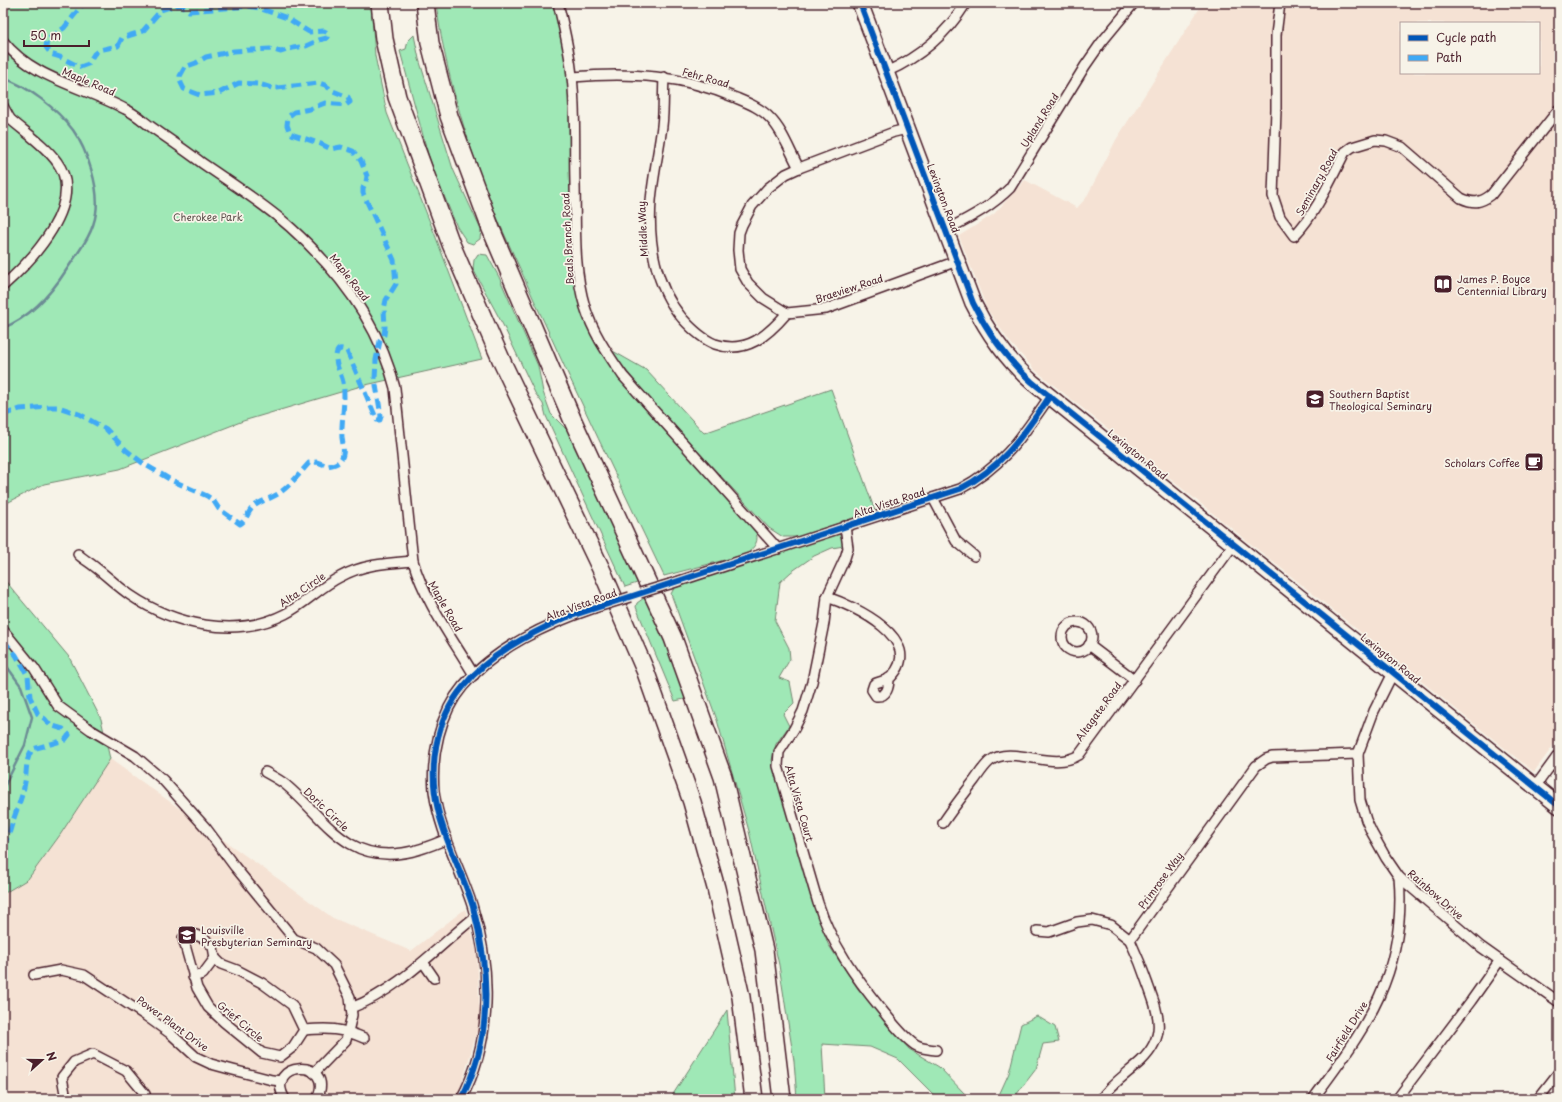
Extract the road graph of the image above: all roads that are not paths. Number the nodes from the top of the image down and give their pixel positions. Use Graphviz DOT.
graph roads {
  1 [pos="380,3"];
  2 [pos="425,3"];
  3 [pos="558,3"];
  4 [pos="860,3"];
  5 [pos="966,3"];
  6 [pos="1134,3"];
  7 [pos="1280,3"];
  8 [pos="3,41"];
  9 [pos="886,72"];
  10 [pos="572,77"];
  11 [pos="664,78"];
  12 [pos="3,106"];
  13 [pos="1559,109"];
  14 [pos="6,117"];
  15 [pos="907,128"];
  16 [pos="799,168"];
  17 [pos="946,230"];
  18 [pos="957,261"];
  19 [pos="3,286"];
  20 [pos="787,313"];
  21 [pos="1050,396"];
  22 [pos="934,498"];
  23 [pos="844,526"];
  24 [pos="1234,544"];
  25 [pos="778,549"];
  26 [pos="78,554"];
  27 [pos="974,556"];
  28 [pos="413,561"];
  29 [pos="827,597"];
  30 [pos="3,630"];
  31 [pos="1089,645"];
  32 [pos="1393,673"];
  33 [pos="474,675"];
  34 [pos="889,678"];
  35 [pos="1135,680"];
  36 [pos="1358,754"];
  37 [pos="1559,754"];
  38 [pos="265,772"];
  39 [pos="1534,787"];
  40 [pos="1559,806"];
  41 [pos="943,823"];
  42 [pos="447,839"];
  43 [pos="1399,877"];
  44 [pos="475,917"];
  45 [pos="1037,931"];
  46 [pos="1130,940"];
  47 [pos="214,958"];
  48 [pos="1500,960"];
  49 [pos="423,962"];
  50 [pos="34,975"];
  51 [pos="193,977"];
  52 [pos="434,978"];
  53 [pos="1559,1002"];
  54 [pos="351,1008"];
  55 [pos="304,1030"];
  56 [pos="349,1032"];
  57 [pos="364,1038"];
  58 [pos="936,1050"];
  59 [pos="1559,1072"];
  60 [pos="314,1073"];
  61 [pos="282,1081"];
  62 [pos="321,1097"];
  63 [pos="66,1099"];
  64 [pos="146,1099"];
  65 [pos="284,1099"];
  66 [pos="461,1099"];
  67 [pos="754,1099"];
  68 [pos="782,1099"];
  69 [pos="1101,1099"];
  70 [pos="1313,1099"];
  71 [pos="1397,1099"];
  72 [pos="1538,1099"];
  1 -- 67 [label="highway"];
  2 -- 68 [label="highway"];
  3 -- 10 [label="street, Beals Branch Road"];
  4 -- 9 [label="main road, Lexington Road"];
  5 -- 9 [label="street"];
  6 -- 17 [label="street, Upland Road"];
  7 -- 13 [label="street, Seminary Road"];
  8 -- 28 [label="street, Maple Road"];
  9 -- 15 [label="main road, Lexington Road"];
  10 -- 11 [label="street, Fehr Road"];
  10 -- 25 [label="street, Beals Branch Road"];
  11 -- 16 [label="street, Fehr Road"];
  11 -- 20 [label="street, Middle Way"];
  12 -- 14 [label="street"];
  14 -- 19 [label="street"];
  15 -- 16 [label="street"];
  15 -- 17 [label="main road, Lexington Road"];
  16 -- 20 [label="street"];
  17 -- 18 [label="main road, Lexington Road"];
  18 -- 20 [label="street, Braeview Road"];
  18 -- 21 [label="main road, Lexington Road"];
  21 -- 22 [label="street, Alta Vista Road"];
  21 -- 24 [label="main road, Lexington Road"];
  22 -- 23 [label="street, Alta Vista Road"];
  22 -- 27 [label="street"];
  23 -- 25 [label="street, Alta Vista Road"];
  23 -- 29 [label="street, Alta Vista Court"];
  24 -- 32 [label="main road, Lexington Road"];
  24 -- 35 [label="street, Altagate Road"];
  25 -- 33 [label="street, Alta Vista Road, bridge"];
  26 -- 28 [label="street, Alta Circle"];
  28 -- 33 [label="street, Maple Road"];
  29 -- 34 [label="street"];
  29 -- 58 [label="street, Alta Vista Court"];
  30 -- 54 [label="street"];
  31 -- 35 [label="street"];
  32 -- 36 [label="street, Rainbow Drive"];
  32 -- 39 [label="main road, Lexington Road"];
  33 -- 42 [label="street, Alta Vista Road"];
  35 -- 41 [label="street, Altagate Road"];
  36 -- 43 [label="street, Rainbow Drive"];
  36 -- 46 [label="street, Primrose Way"];
  37 -- 39 [label="street"];
  38 -- 42 [label="street, Doric Circle"];
  39 -- 40 [label="main road, Lexington Road"];
  42 -- 44 [label="street, Alta Vista Road"];
  43 -- 48 [label="street, Rainbow Drive"];
  43 -- 70 [label="street, Fairfield Drive"];
  44 -- 49 [label="street"];
  44 -- 66 [label="street, Alta Vista Road"];
  45 -- 46 [label="street"];
  46 -- 69 [label="street"];
  47 -- 51 [label="street"];
  47 -- 51 [label="street, Grief Circle"];
  47 -- 55 [label="street"];
  48 -- 53 [label="street, Rainbow Drive"];
  48 -- 71 [label="street"];
  49 -- 52 [label="street"];
  49 -- 54 [label="street"];
  50 -- 61 [label="street, Power Plant Drive"];
  51 -- 55 [label="street, Grief Circle"];
  54 -- 56 [label="street"];
  55 -- 56 [label="street"];
  56 -- 57 [label="street"];
  56 -- 60 [label="street"];
  59 -- 72 [label="street"];
  60 -- 61 [label="street"];
  60 -- 62 [label="street"];
  61 -- 65 [label="street"];
  63 -- 64 [label="street"];
}
